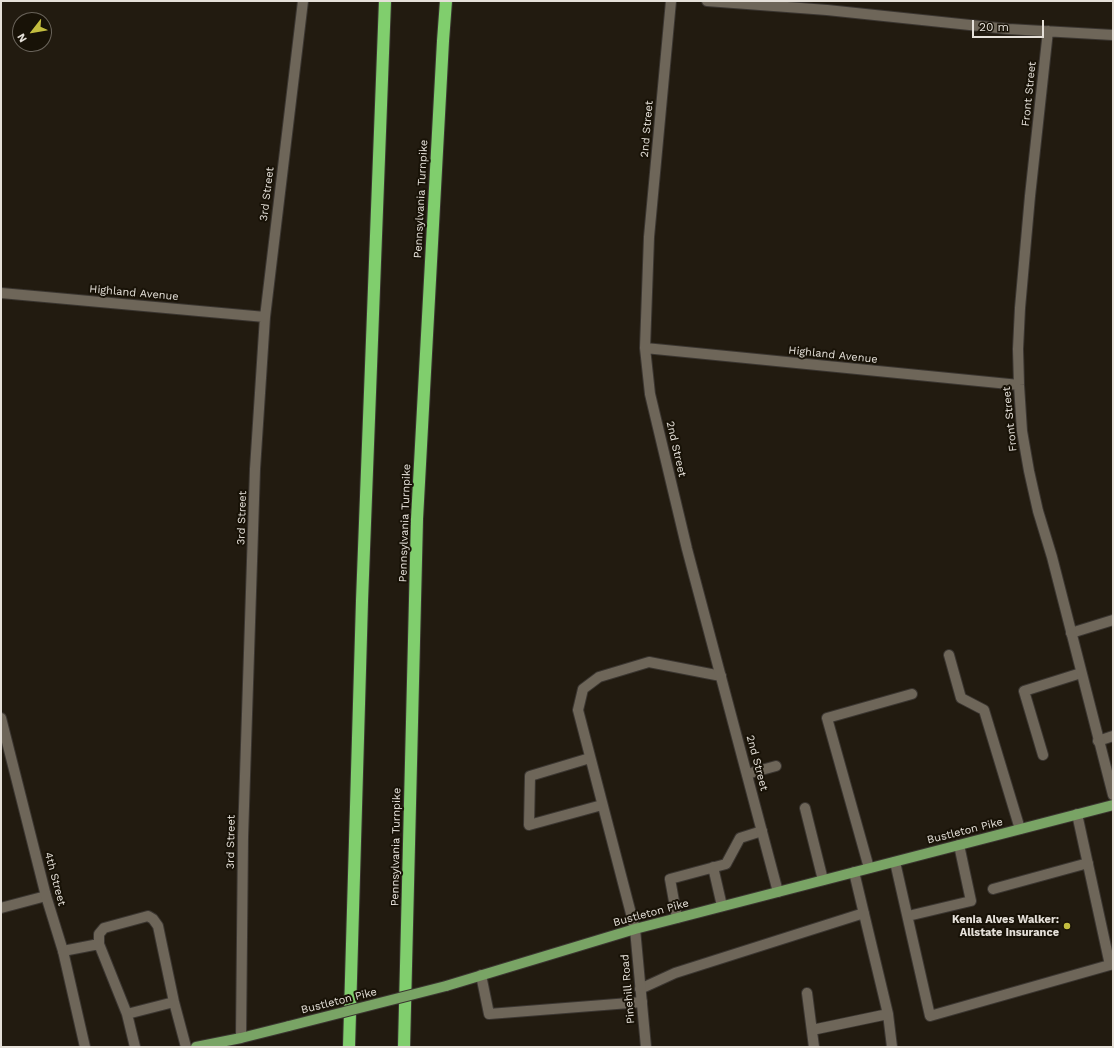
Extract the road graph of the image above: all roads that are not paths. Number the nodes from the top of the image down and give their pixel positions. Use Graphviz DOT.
graph roads {
  1 [pos="303,1"];
  2 [pos="385,1"];
  3 [pos="446,1"];
  4 [pos="671,1"];
  5 [pos="707,1"];
  6 [pos="720,2"];
  7 [pos="1048,31"];
  8 [pos="1113,35"];
  9 [pos="1,294"];
  10 [pos="265,316"];
  11 [pos="645,348"];
  12 [pos="1019,385"];
  13 [pos="1113,620"];
  14 [pos="1071,633"];
  15 [pos="949,655"];
  16 [pos="1081,673"];
  17 [pos="721,676"];
  18 [pos="912,694"];
  19 [pos="1,718"];
  20 [pos="1113,736"];
  21 [pos="1098,740"];
  22 [pos="1044,755"];
  23 [pos="590,758"];
  24 [pos="776,766"];
  25 [pos="747,774"];
  26 [pos="1113,795"];
  27 [pos="602,805"];
  28 [pos="1113,805"];
  29 [pos="805,808"];
  30 [pos="1078,814"];
  31 [pos="1020,829"];
  32 [pos="762,831"];
  33 [pos="959,845"];
  34 [pos="895,862"];
  35 [pos="1088,862"];
  36 [pos="713,867"];
  37 [pos="869,868"];
  38 [pos="854,872"];
  39 [pos="823,880"];
  40 [pos="993,889"];
  41 [pos="778,892"];
  42 [pos="46,896"];
  43 [pos="722,906"];
  44 [pos="1,908"];
  45 [pos="864,914"];
  46 [pos="908,916"];
  47 [pos="677,918"];
  48 [pos="635,929"];
  49 [pos="99,944"];
  50 [pos="63,951"];
  51 [pos="1111,964"];
  52 [pos="481,975"];
  53 [pos="640,989"];
  54 [pos="807,992"];
  55 [pos="174,1002"];
  56 [pos="642,1002"];
  57 [pos="127,1014"];
  58 [pos="888,1014"];
  59 [pos="812,1030"];
  60 [pos="241,1038"];
  61 [pos="85,1047"];
  62 [pos="135,1047"];
  63 [pos="186,1047"];
  64 [pos="196,1047"];
  65 [pos="349,1047"];
  66 [pos="404,1047"];
  67 [pos="646,1047"];
  68 [pos="814,1047"];
  69 [pos="892,1047"];
  1 -- 10 [label="street, 3rd Street"];
  2 -- 65 [label="highway"];
  3 -- 66 [label="highway, Pennsylvania Turnpike"];
  4 -- 11 [label="street, 2nd Street"];
  5 -- 6 [label="street"];
  6 -- 7 [label="street"];
  7 -- 8 [label="street"];
  7 -- 12 [label="street, Front Street"];
  9 -- 10 [label="street, Highland Avenue"];
  10 -- 60 [label="street, 3rd Street"];
  11 -- 12 [label="street, Highland Avenue"];
  11 -- 17 [label="street, 2nd Street"];
  12 -- 14 [label="street, Front Street"];
  13 -- 14 [label="street"];
  14 -- 16 [label="street, Front Street"];
  15 -- 31 [label="street"];
  16 -- 21 [label="street, Front Street"];
  16 -- 22 [label="street"];
  17 -- 23 [label="street, Pinehill Road"];
  17 -- 25 [label="street, 2nd Street"];
  18 -- 37 [label="street"];
  19 -- 42 [label="street, 4th Street"];
  20 -- 21 [label="street"];
  21 -- 26 [label="street, Front Street"];
  23 -- 27 [label="street, Pinehill Road"];
  23 -- 27 [label="street"];
  24 -- 25 [label="street"];
  25 -- 32 [label="street, 2nd Street"];
  27 -- 48 [label="street, Pinehill Road"];
  28 -- 30 [label="main road, Bustleton Pike"];
  29 -- 39 [label="street"];
  30 -- 31 [label="main road, Bustleton Pike"];
  30 -- 35 [label="street"];
  31 -- 33 [label="main road, Bustleton Pike"];
  32 -- 36 [label="street"];
  32 -- 41 [label="street, 2nd Street"];
  33 -- 34 [label="main road, Bustleton Pike"];
  33 -- 46 [label="street"];
  34 -- 37 [label="main road, Bustleton Pike"];
  34 -- 46 [label="street"];
  35 -- 40 [label="street"];
  35 -- 51 [label="street"];
  36 -- 43 [label="street"];
  36 -- 47 [label="street"];
  37 -- 38 [label="main road, Bustleton Pike"];
  38 -- 39 [label="main road, Bustleton Pike"];
  38 -- 45 [label="street"];
  39 -- 41 [label="main road, Bustleton Pike"];
  41 -- 43 [label="main road, Bustleton Pike"];
  42 -- 44 [label="street"];
  42 -- 50 [label="street, 4th Street"];
  43 -- 47 [label="main road, Bustleton Pike"];
  45 -- 53 [label="street"];
  45 -- 58 [label="street"];
  46 -- 51 [label="street"];
  47 -- 48 [label="main road, Bustleton Pike"];
  48 -- 52 [label="main road, Bustleton Pike"];
  48 -- 53 [label="street, Pinehill Road"];
  49 -- 50 [label="street"];
  49 -- 55 [label="street"];
  49 -- 57 [label="street"];
  50 -- 61 [label="street, 4th Street"];
  52 -- 56 [label="street"];
  52 -- 60 [label="main road, Bustleton Pike, bridge"];
  53 -- 56 [label="street, Pinehill Road"];
  54 -- 59 [label="street"];
  55 -- 57 [label="street"];
  55 -- 63 [label="street"];
  56 -- 67 [label="street, Pinehill Road"];
  57 -- 62 [label="street"];
  58 -- 59 [label="street"];
  58 -- 69 [label="street"];
  59 -- 68 [label="street"];
  60 -- 64 [label="main road, Bustleton Pike"];
}
